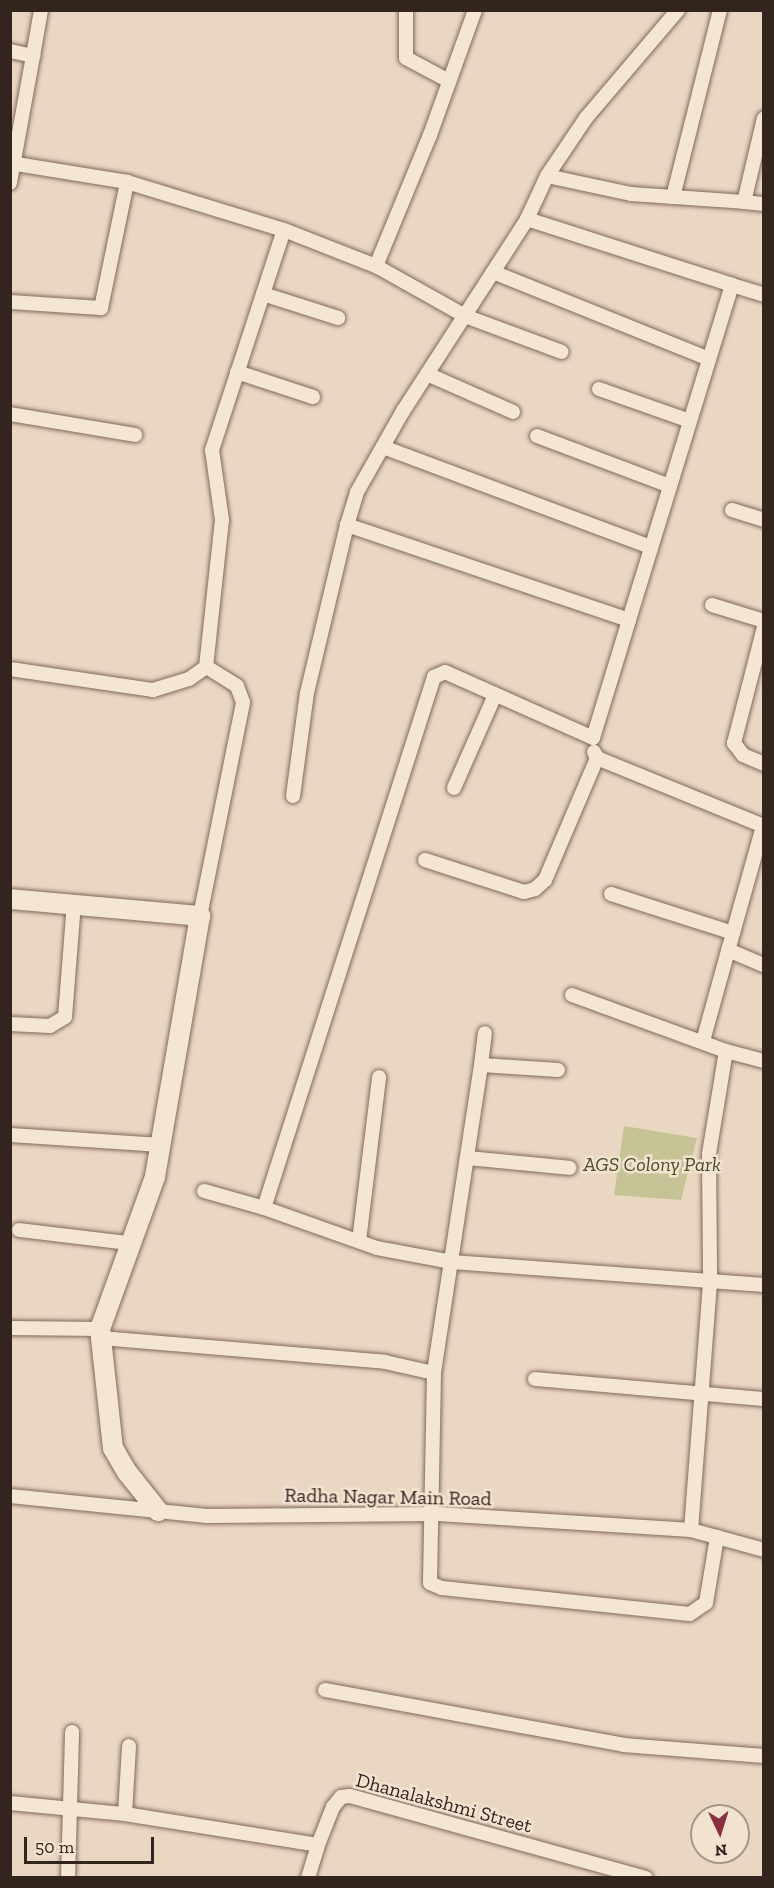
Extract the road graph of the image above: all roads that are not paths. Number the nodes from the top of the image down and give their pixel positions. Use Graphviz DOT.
graph roads {
  1 [pos="41,10"];
  2 [pos="406,10"];
  3 [pos="475,10"];
  4 [pos="678,10"];
  5 [pos="720,10"];
  6 [pos="10,51"];
  7 [pos="33,56"];
  8 [pos="448,81"];
  9 [pos="764,118"];
  10 [pos="13,163"];
  11 [pos="547,176"];
  12 [pos="127,182"];
  13 [pos="10,183"];
  14 [pos="673,197"];
  15 [pos="744,202"];
  16 [pos="764,204"];
  17 [pos="527,219"];
  18 [pos="284,230"];
  19 [pos="376,266"];
  20 [pos="493,272"];
  21 [pos="732,285"];
  22 [pos="263,294"];
  23 [pos="764,295"];
  24 [pos="10,302"];
  25 [pos="465,316"];
  26 [pos="338,318"];
  27 [pos="562,352"];
  28 [pos="709,359"];
  29 [pos="237,372"];
  30 [pos="427,374"];
  31 [pos="599,389"];
  32 [pos="313,397"];
  33 [pos="513,412"];
  34 [pos="10,414"];
  35 [pos="690,421"];
  36 [pos="135,435"];
  37 [pos="537,436"];
  38 [pos="383,447"];
  39 [pos="670,486"];
  40 [pos="732,510"];
  41 [pos="764,520"];
  42 [pos="346,525"];
  43 [pos="651,547"];
  44 [pos="712,605"];
  45 [pos="629,620"];
  46 [pos="764,621"];
  47 [pos="764,627"];
  48 [pos="206,667"];
  49 [pos="10,669"];
  50 [pos="495,694"];
  51 [pos="593,738"];
  52 [pos="597,758"];
  53 [pos="764,764"];
  54 [pos="454,788"];
  55 [pos="293,796"];
  56 [pos="763,826"];
  57 [pos="425,861"];
  58 [pos="611,894"];
  59 [pos="10,899"];
  60 [pos="74,903"];
  61 [pos="200,916"];
  62 [pos="733,933"];
  63 [pos="729,950"];
  64 [pos="764,965"];
  65 [pos="572,995"];
  66 [pos="10,1024"];
  67 [pos="485,1033"];
  68 [pos="703,1041"];
  69 [pos="726,1051"];
  70 [pos="764,1061"];
  71 [pos="481,1065"];
  72 [pos="558,1070"];
  73 [pos="379,1077"];
  74 [pos="10,1135"];
  75 [pos="162,1145"];
  76 [pos="467,1158"];
  77 [pos="570,1168"];
  78 [pos="204,1191"];
  79 [pos="264,1208"];
  80 [pos="20,1230"];
  81 [pos="359,1241"];
  82 [pos="128,1243"];
  83 [pos="452,1262"];
  84 [pos="710,1281"];
  85 [pos="764,1285"];
  86 [pos="10,1328"];
  87 [pos="101,1334"];
  88 [pos="434,1373"];
  89 [pos="535,1378"];
  90 [pos="701,1394"];
  91 [pos="764,1399"];
  92 [pos="10,1496"];
  93 [pos="158,1510"];
  94 [pos="431,1513"];
  95 [pos="691,1530"];
  96 [pos="717,1537"];
  97 [pos="764,1550"];
  98 [pos="325,1690"];
  99 [pos="72,1732"];
  100 [pos="129,1746"];
  101 [pos="764,1756"];
  102 [pos="10,1803"];
  103 [pos="68,1809"];
  104 [pos="125,1814"];
  105 [pos="318,1845"];
  106 [pos="68,1878"];
  107 [pos="308,1878"];
  108 [pos="646,1878"];
  1 -- 7 [label="street"];
  2 -- 8 [label="street"];
  3 -- 8 [label="street"];
  4 -- 11 [label="street"];
  5 -- 14 [label="street"];
  6 -- 7 [label="street"];
  7 -- 10 [label="street"];
  8 -- 19 [label="street"];
  9 -- 15 [label="street"];
  10 -- 12 [label="street"];
  10 -- 13 [label="street"];
  11 -- 14 [label="street"];
  11 -- 17 [label="street"];
  12 -- 18 [label="street"];
  12 -- 24 [label="street"];
  14 -- 15 [label="street"];
  15 -- 16 [label="street"];
  17 -- 20 [label="street"];
  17 -- 21 [label="street"];
  18 -- 19 [label="street"];
  18 -- 22 [label="street"];
  19 -- 25 [label="street"];
  20 -- 25 [label="street"];
  20 -- 28 [label="street"];
  21 -- 23 [label="street"];
  21 -- 28 [label="street"];
  22 -- 26 [label="street"];
  22 -- 29 [label="street"];
  25 -- 27 [label="street"];
  25 -- 30 [label="street"];
  28 -- 35 [label="street"];
  29 -- 32 [label="street"];
  29 -- 48 [label="street"];
  30 -- 33 [label="street"];
  30 -- 38 [label="street"];
  31 -- 35 [label="street"];
  34 -- 36 [label="street"];
  35 -- 39 [label="street"];
  37 -- 39 [label="street"];
  38 -- 42 [label="street"];
  38 -- 43 [label="street"];
  39 -- 43 [label="street"];
  40 -- 41 [label="street"];
  42 -- 45 [label="street"];
  42 -- 55 [label="street"];
  43 -- 45 [label="street"];
  44 -- 46 [label="street"];
  45 -- 51 [label="street"];
  47 -- 53 [label="street"];
  48 -- 49 [label="street"];
  48 -- 61 [label="street"];
  50 -- 51 [label="street"];
  50 -- 54 [label="street"];
  50 -- 79 [label="street"];
  51 -- 52 [label="street"];
  52 -- 56 [label="street"];
  52 -- 57 [label="street"];
  56 -- 62 [label="street"];
  58 -- 62 [label="street"];
  59 -- 60 [label="street"];
  60 -- 61 [label="street"];
  60 -- 66 [label="street"];
  61 -- 75 [label="street"];
  62 -- 63 [label="street"];
  63 -- 64 [label="street"];
  63 -- 68 [label="street"];
  65 -- 68 [label="street"];
  67 -- 71 [label="street"];
  68 -- 69 [label="street"];
  69 -- 70 [label="street"];
  69 -- 84 [label="street"];
  71 -- 72 [label="street"];
  71 -- 76 [label="street"];
  73 -- 81 [label="street"];
  74 -- 75 [label="street"];
  75 -- 82 [label="street"];
  76 -- 77 [label="street"];
  76 -- 83 [label="street"];
  78 -- 79 [label="street"];
  79 -- 81 [label="street"];
  80 -- 82 [label="street"];
  81 -- 83 [label="street"];
  82 -- 87 [label="street"];
  83 -- 84 [label="street"];
  83 -- 88 [label="street"];
  84 -- 85 [label="street"];
  84 -- 90 [label="street"];
  86 -- 87 [label="street"];
  87 -- 88 [label="street"];
  87 -- 93 [label="street"];
  88 -- 94 [label="street"];
  89 -- 90 [label="street"];
  90 -- 91 [label="street"];
  90 -- 95 [label="street"];
  92 -- 93 [label="street, Radha Nagar Main Road"];
  93 -- 94 [label="street, Radha Nagar Main Road"];
  94 -- 95 [label="street, Radha Nagar Main Road"];
  94 -- 96 [label="street"];
  95 -- 96 [label="street, Radha Nagar Main Road"];
  96 -- 97 [label="street, Radha Nagar Main Road"];
  98 -- 101 [label="street"];
  99 -- 103 [label="street"];
  100 -- 104 [label="street"];
  102 -- 103 [label="street"];
  103 -- 104 [label="street"];
  103 -- 106 [label="street"];
  104 -- 105 [label="street"];
  105 -- 107 [label="street, Dhanalakshmi Street"];
  105 -- 108 [label="street, Dhanalakshmi Street"];
}
